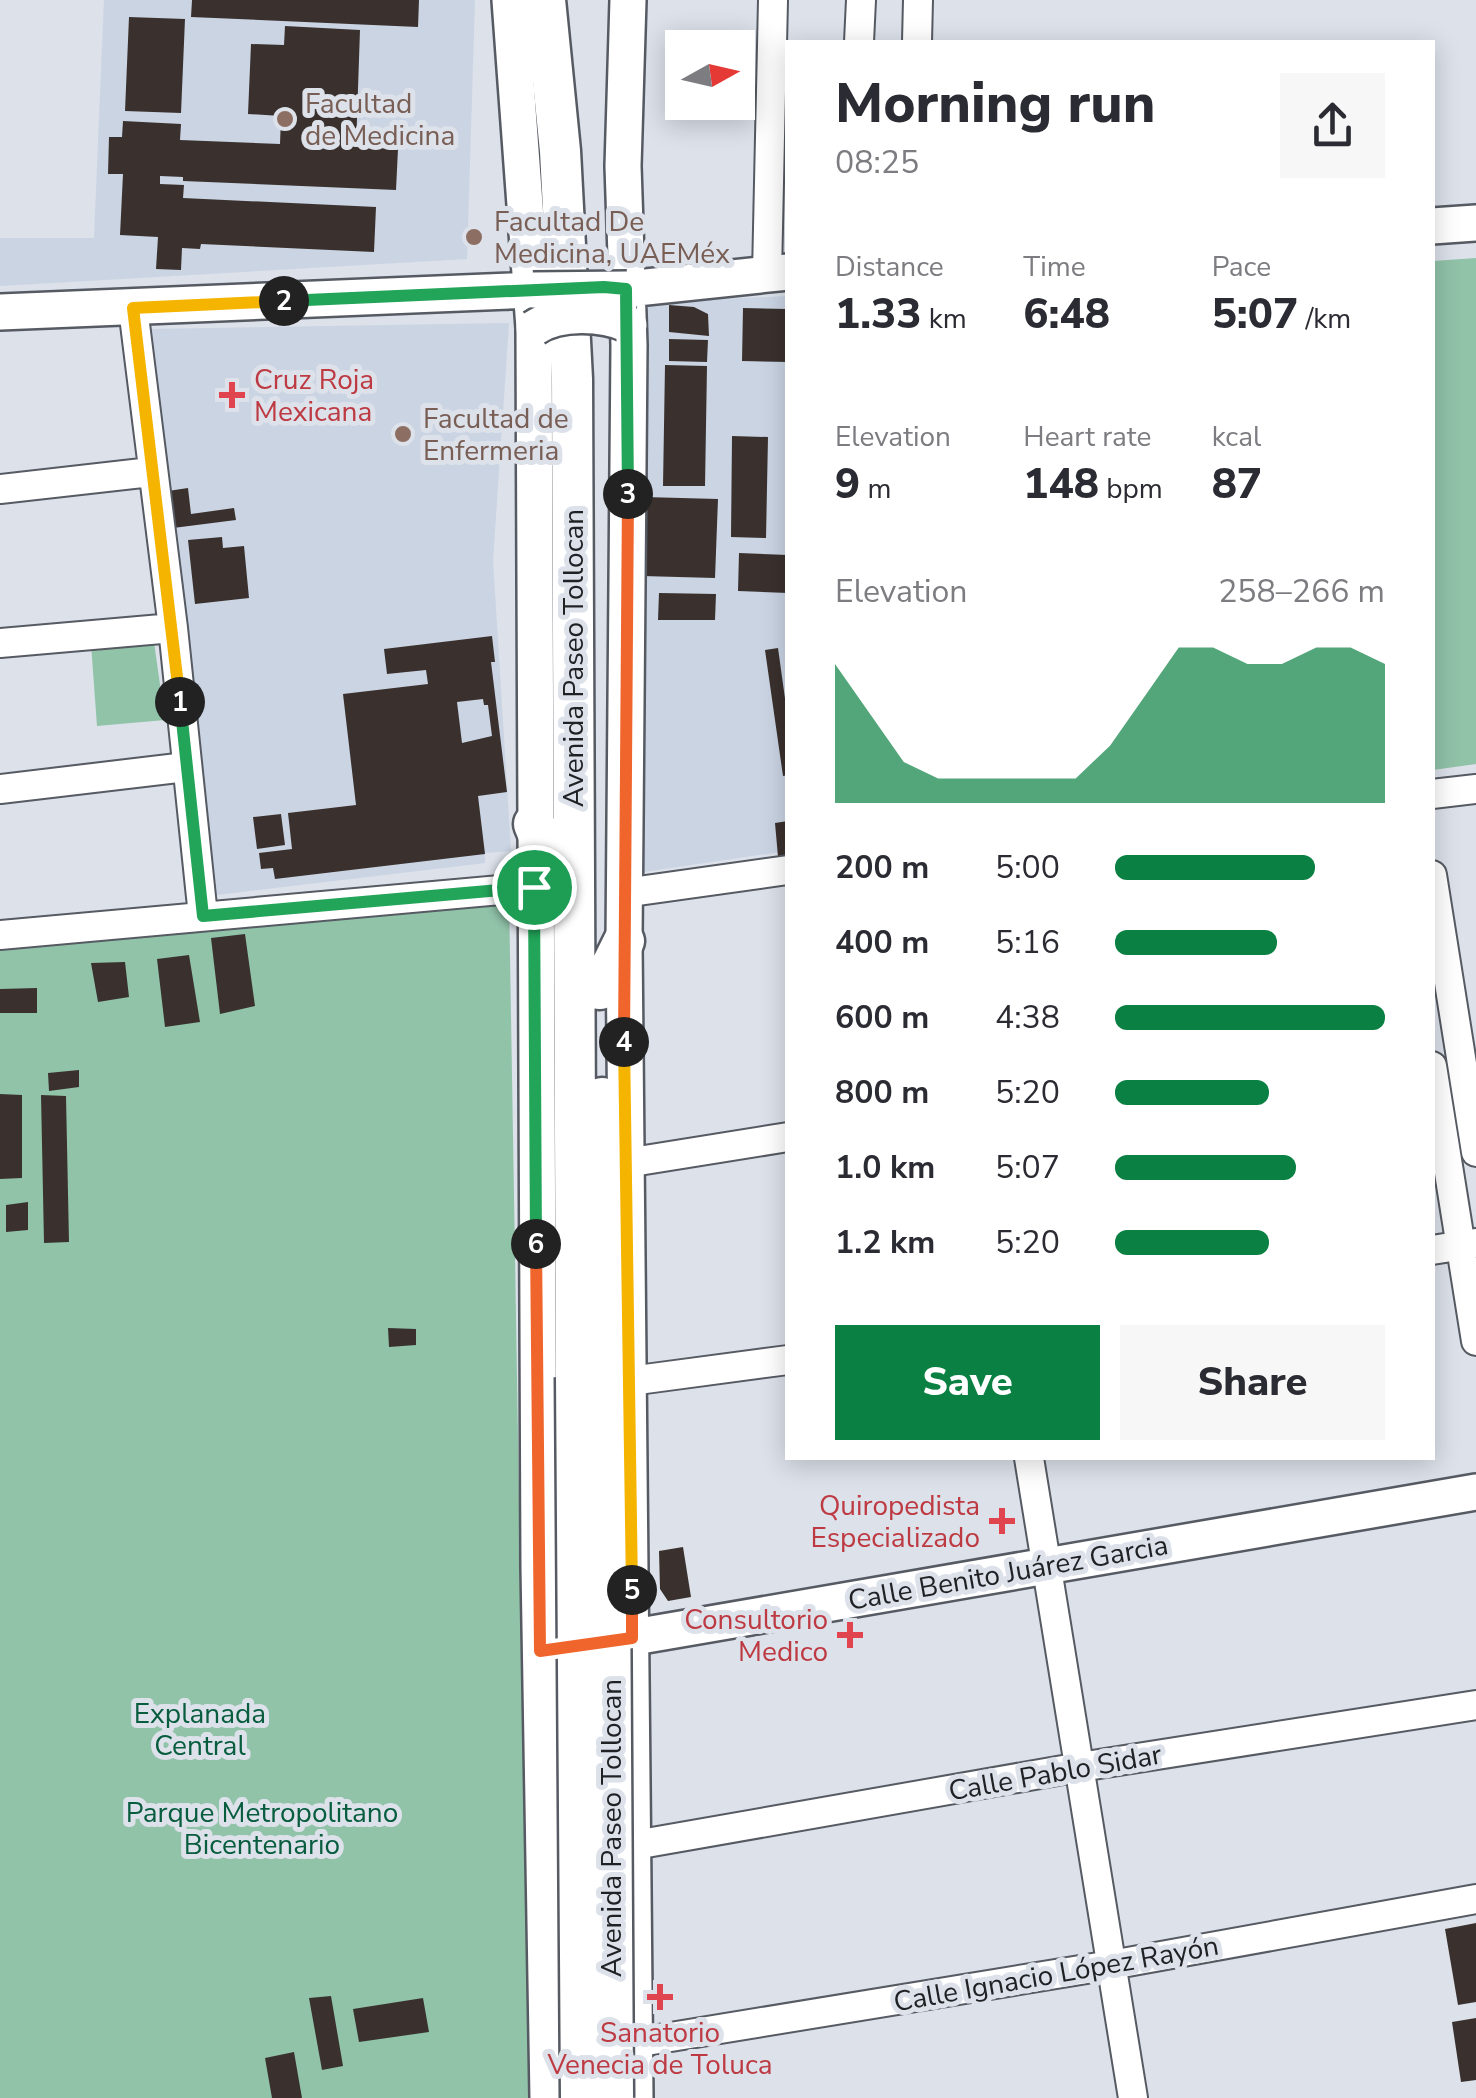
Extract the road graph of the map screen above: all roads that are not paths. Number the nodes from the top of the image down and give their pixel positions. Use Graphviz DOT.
graph roads {
  1 [pos="510,0"];
  2 [pos="545,0"];
  3 [pos="570,0"];
  4 [pos="628,0"];
  5 [pos="772,0"];
  6 [pos="861,0"];
  7 [pos="918,0"];
  8 [pos="859,40"];
  9 [pos="917,40"];
  10 [pos="1476,223"];
  11 [pos="1435,226"];
  12 [pos="777,273"];
  13 [pos="626,289"];
  14 [pos="533,290"];
  15 [pos="133,308"];
  16 [pos="0,312"];
  17 [pos="629,325"];
  18 [pos="534,328"];
  19 [pos="151,472"];
  20 [pos="0,490"];
  21 [pos="172,628"];
  22 [pos="0,643"];
  23 [pos="186,766"];
  24 [pos="1476,788"];
  25 [pos="0,789"];
  26 [pos="1435,794"];
  27 [pos="534,824"];
  28 [pos="785,870"];
  29 [pos="534,887"];
  30 [pos="624,892"];
  31 [pos="1435,896"];
  32 [pos="203,916"];
  33 [pos="572,917"];
  34 [pos="0,935"];
  35 [pos="624,941"];
  36 [pos="600,989"];
  37 [pos="1455,1037"];
  38 [pos="1435,1080"];
  39 [pos="785,1137"];
  40 [pos="1476,1152"];
  41 [pos="626,1163"];
  42 [pos="1469,1244"];
  43 [pos="1435,1250"];
  44 [pos="1476,1341"];
  45 [pos="785,1360"];
  46 [pos="604,1376"];
  47 [pos="1030,1460"];
  48 [pos="1476,1492"];
  49 [pos="1046,1564"];
  50 [pos="539,1567"];
  51 [pos="632,1567"];
  52 [pos="632,1638"];
  53 [pos="540,1651"];
  54 [pos="1476,1705"];
  55 [pos="1080,1766"];
  56 [pos="634,1845"];
  57 [pos="1476,1899"];
  58 [pos="1110,1965"];
  59 [pos="634,2043"];
  60 [pos="548,2098"];
  61 [pos="581,2098"];
  62 [pos="612,2098"];
  63 [pos="635,2098"];
  64 [pos="1133,2098"];
  1 -- 14 [label="main road, Avenida Paseo Tollocan"];
  2 -- 33 [label="highway, Avenida Paseo Tollocan"];
  3 -- 36 [label="highway, Avenida Paseo Tollocan"];
  4 -- 13 [label="main road, Avenida Paseo Tollocan"];
  5 -- 12 [label="street"];
  6 -- 8 [label="street"];
  7 -- 9 [label="street"];
  10 -- 11 [label="main road"];
  12 -- 13 [label="main road"];
  13 -- 14 [label="main road, bridge"];
  13 -- 17 [label="main road, Avenida Paseo Tollocan"];
  14 -- 15 [label="main road"];
  14 -- 18 [label="main road, Avenida Paseo Tollocan"];
  15 -- 16 [label="main road"];
  15 -- 19 [label="street"];
  17 -- 18 [label="main road, bridge"];
  17 -- 30 [label="main road, Avenida Paseo Tollocan"];
  18 -- 27 [label="main road, Avenida Paseo Tollocan"];
  19 -- 20 [label="street"];
  19 -- 21 [label="street"];
  21 -- 22 [label="street"];
  21 -- 23 [label="street"];
  23 -- 25 [label="street"];
  23 -- 32 [label="street"];
  24 -- 26 [label="street"];
  27 -- 29 [label="main road, Avenida Paseo Tollocan"];
  27 -- 33 [label="highway"];
  28 -- 30 [label="street"];
  29 -- 32 [label="street"];
  29 -- 50 [label="main road, Avenida Paseo Tollocan"];
  30 -- 35 [label="main road, Avenida Paseo Tollocan"];
  31 -- 37 [label="street"];
  32 -- 34 [label="street"];
  33 -- 46 [label="highway, Avenida Paseo Tollocan"];
  35 -- 36 [label="highway"];
  35 -- 41 [label="main road, Avenida Paseo Tollocan"];
  36 -- 46 [label="highway, Avenida Paseo Tollocan"];
  37 -- 40 [label="street"];
  38 -- 42 [label="street"];
  39 -- 41 [label="street"];
  41 -- 46 [label="main road, Avenida Paseo Tollocan"];
  42 -- 43 [label="street"];
  42 -- 44 [label="street"];
  45 -- 46 [label="street"];
  46 -- 51 [label="main road, Avenida Paseo Tollocan"];
  46 -- 61 [label="highway, Avenida Paseo Tollocan, bridge"];
  46 -- 62 [label="highway, Avenida Paseo Tollocan, bridge"];
  47 -- 49 [label="street"];
  48 -- 49 [label="main road, Calle Benito Juárez Garcia"];
  49 -- 52 [label="main road, Calle Benito Juárez Garcia"];
  49 -- 55 [label="street"];
  50 -- 51 [label="main road"];
  50 -- 53 [label="main road, Avenida Paseo Tollocan"];
  51 -- 52 [label="main road, Avenida Paseo Tollocan"];
  52 -- 53 [label="main road, Calle Benito Juárez Garcia"];
  52 -- 56 [label="main road, Avenida Paseo Tollocan"];
  53 -- 60 [label="main road, Avenida Paseo Tollocan"];
  54 -- 55 [label="street, Calle Pablo Sidar"];
  55 -- 56 [label="street, Calle Pablo Sidar"];
  55 -- 58 [label="street"];
  56 -- 59 [label="main road, Avenida Paseo Tollocan"];
  57 -- 58 [label="street, Calle Ignacio López Rayón"];
  58 -- 59 [label="street, Calle Ignacio López Rayón"];
  58 -- 64 [label="street"];
  59 -- 63 [label="main road, Avenida Paseo Tollocan"];
}
